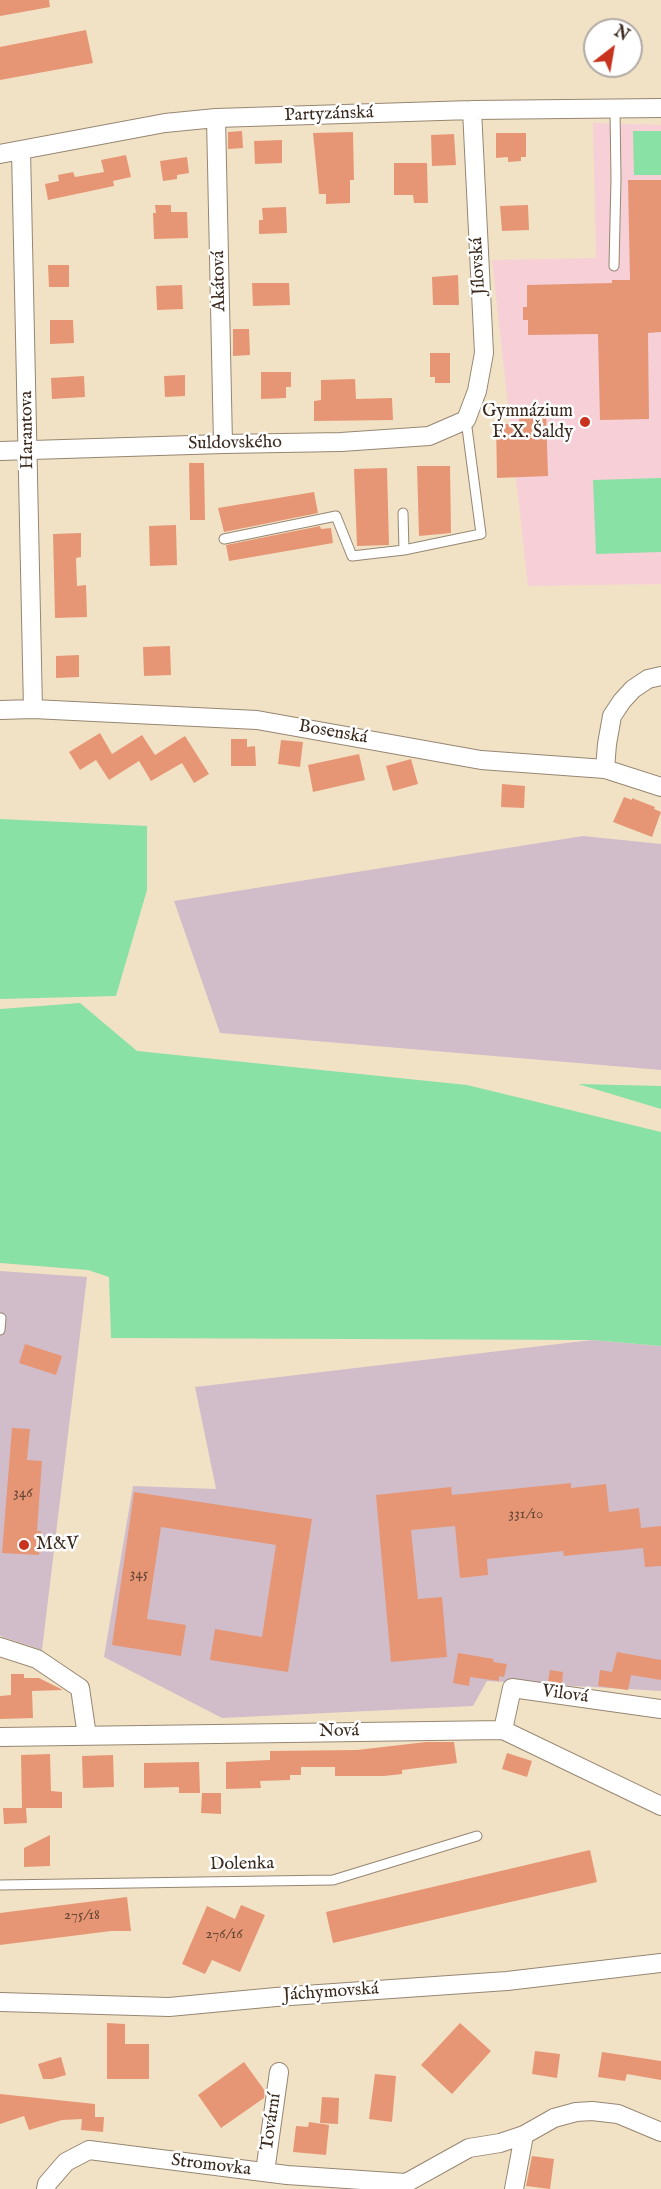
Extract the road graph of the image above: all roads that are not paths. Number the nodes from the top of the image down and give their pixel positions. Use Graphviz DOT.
graph roads {
  1 [pos="661,108"];
  2 [pos="472,110"];
  3 [pos="615,110"];
  4 [pos="216,118"];
  5 [pos="21,150"];
  6 [pos="0,154"];
  7 [pos="614,266"];
  8 [pos="466,420"];
  9 [pos="223,444"];
  10 [pos="28,449"];
  11 [pos="0,451"];
  12 [pos="403,513"];
  13 [pos="224,539"];
  14 [pos="404,550"];
  15 [pos="661,676"];
  16 [pos="33,709"];
  17 [pos="0,710"];
  18 [pos="605,769"];
  19 [pos="661,787"];
  20 [pos="1,1318"];
  21 [pos="0,1330"];
  22 [pos="0,1647"];
  23 [pos="661,1708"];
  24 [pos="503,1730"];
  25 [pos="87,1736"];
  26 [pos="0,1737"];
  27 [pos="661,1806"];
  28 [pos="477,1836"];
  29 [pos="0,1885"];
  30 [pos="661,1963"];
  31 [pos="0,2002"];
  32 [pos="279,2072"];
  33 [pos="661,2132"];
  34 [pos="524,2134"];
  35 [pos="265,2172"];
  36 [pos="286,2182"];
  37 [pos="46,2189"];
  38 [pos="514,2189"];
  1 -- 3 [label="street, Partyzánská"];
  2 -- 3 [label="street, Partyzánská"];
  2 -- 4 [label="street, Partyzánská"];
  2 -- 8 [label="street, Jílovská"];
  3 -- 7 [label="lane"];
  4 -- 5 [label="street, Partyzánská"];
  4 -- 9 [label="street, Akátová"];
  5 -- 6 [label="street, Partyzánská"];
  5 -- 10 [label="street, Harantova"];
  8 -- 9 [label="street, Suldovského"];
  8 -- 14 [label="lane"];
  9 -- 10 [label="street, Suldovského"];
  10 -- 11 [label="street, Suldovského"];
  10 -- 16 [label="street, Harantova"];
  12 -- 14 [label="lane"];
  13 -- 14 [label="lane"];
  15 -- 18 [label="street"];
  16 -- 17 [label="street, Bosenská"];
  16 -- 18 [label="street, Bosenská"];
  18 -- 19 [label="street, Bosenská"];
  20 -- 21 [label="lane"];
  22 -- 25 [label="street"];
  23 -- 24 [label="street, Vilová"];
  24 -- 25 [label="street, Nová"];
  24 -- 27 [label="street, Nová"];
  25 -- 26 [label="street, Nová"];
  28 -- 29 [label="lane, Dolenka"];
  30 -- 31 [label="street, Jáchymovská"];
  32 -- 35 [label="street, Tovární"];
  33 -- 34 [label="street, Stromovka"];
  34 -- 36 [label="street, Stromovka"];
  34 -- 38 [label="street"];
  35 -- 36 [label="street, Stromovka"];
  35 -- 37 [label="street, Stromovka"];
}
